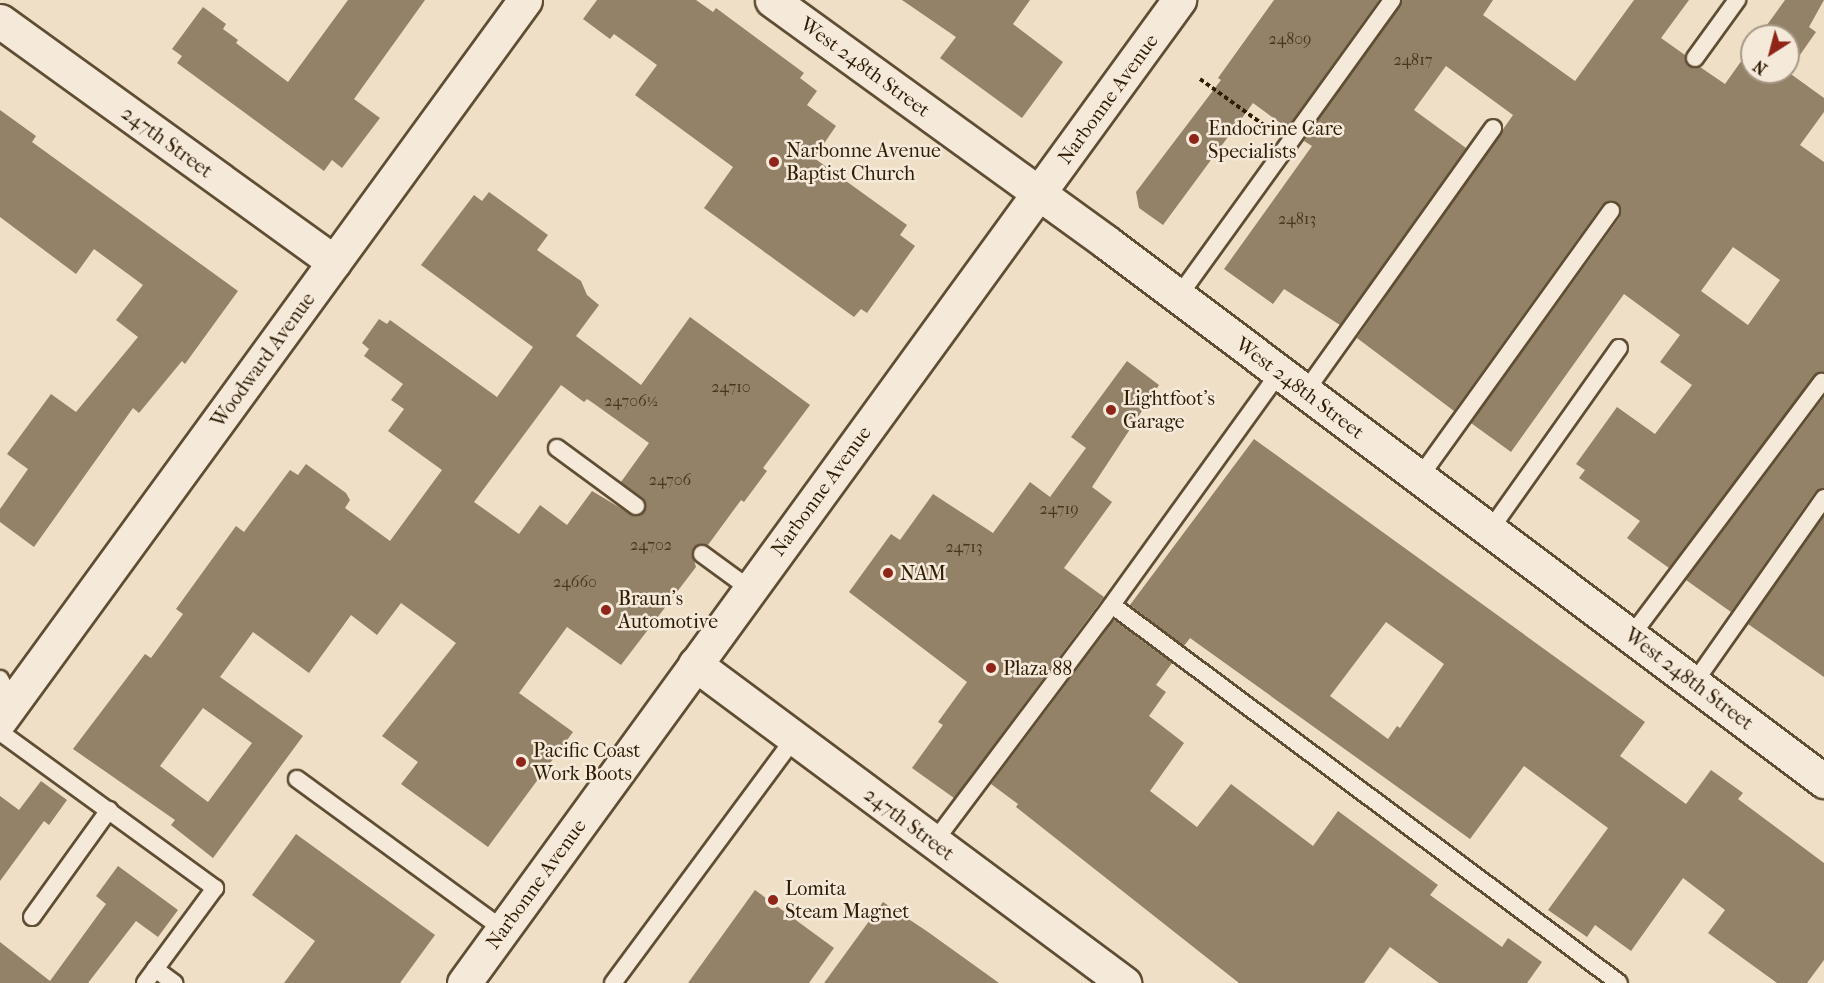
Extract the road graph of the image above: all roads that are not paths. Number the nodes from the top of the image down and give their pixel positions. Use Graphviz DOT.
graph roads {
  1 [pos="525,0"];
  2 [pos="772,0"];
  3 [pos="1179,0"];
  4 [pos="1392,0"];
  5 [pos="1737,0"];
  6 [pos="0,21"];
  7 [pos="1695,58"];
  8 [pos="1493,128"];
  9 [pos="1040,194"];
  10 [pos="1611,211"];
  11 [pos="334,262"];
  12 [pos="1178,297"];
  13 [pos="1619,348"];
  14 [pos="1279,372"];
  15 [pos="1822,382"];
  16 [pos="1305,392"];
  17 [pos="557,448"];
  18 [pos="1419,478"];
  19 [pos="1824,498"];
  20 [pos="636,506"];
  21 [pos="1490,530"];
  22 [pos="702,554"];
  23 [pos="750,589"];
  24 [pos="1112,605"];
  25 [pos="1631,636"];
  26 [pos="695,664"];
  27 [pos="1694,683"];
  28 [pos="3,709"];
  29 [pos="794,738"];
  30 [pos="297,778"];
  31 [pos="1824,781"];
  32 [pos="109,810"];
  33 [pos="934,842"];
  34 [pos="32,917"];
  35 [pos="503,929"];
  36 [pos="150,976"];
  37 [pos="174,983"];
  38 [pos="464,983"];
  39 [pos="613,983"];
  40 [pos="1124,983"];
  41 [pos="1619,983"];
  1 -- 11 [label="street, Woodward Avenue"];
  2 -- 9 [label="street, West 248th Street"];
  3 -- 9 [label="street, Narbonne Avenue"];
  4 -- 12 [label="lane"];
  5 -- 7 [label="lane"];
  6 -- 11 [label="street, 247th Street"];
  8 -- 16 [label="lane"];
  9 -- 12 [label="street, West 248th Street"];
  9 -- 23 [label="street, Narbonne Avenue"];
  10 -- 18 [label="lane"];
  11 -- 28 [label="street, Woodward Avenue"];
  12 -- 14 [label="street, West 248th Street"];
  13 -- 21 [label="lane"];
  14 -- 16 [label="street, West 248th Street"];
  14 -- 24 [label="lane"];
  15 -- 25 [label="lane"];
  16 -- 18 [label="street, West 248th Street"];
  17 -- 20 [label="lane"];
  18 -- 21 [label="street, West 248th Street"];
  19 -- 27 [label="lane"];
  21 -- 25 [label="street, West 248th Street"];
  22 -- 23 [label="lane"];
  23 -- 26 [label="street, Narbonne Avenue"];
  24 -- 33 [label="lane"];
  24 -- 41 [label="lane"];
  25 -- 27 [label="street, West 248th Street"];
  26 -- 29 [label="street, 247th Street"];
  26 -- 35 [label="street, Narbonne Avenue"];
  27 -- 31 [label="street, West 248th Street"];
  28 -- 32 [label="lane"];
  29 -- 33 [label="street, 247th Street"];
  29 -- 39 [label="lane"];
  30 -- 35 [label="lane"];
  32 -- 34 [label="lane"];
  32 -- 36 [label="lane"];
  33 -- 40 [label="street, 247th Street"];
  35 -- 38 [label="street, Narbonne Avenue"];
  36 -- 37 [label="lane"];
}
